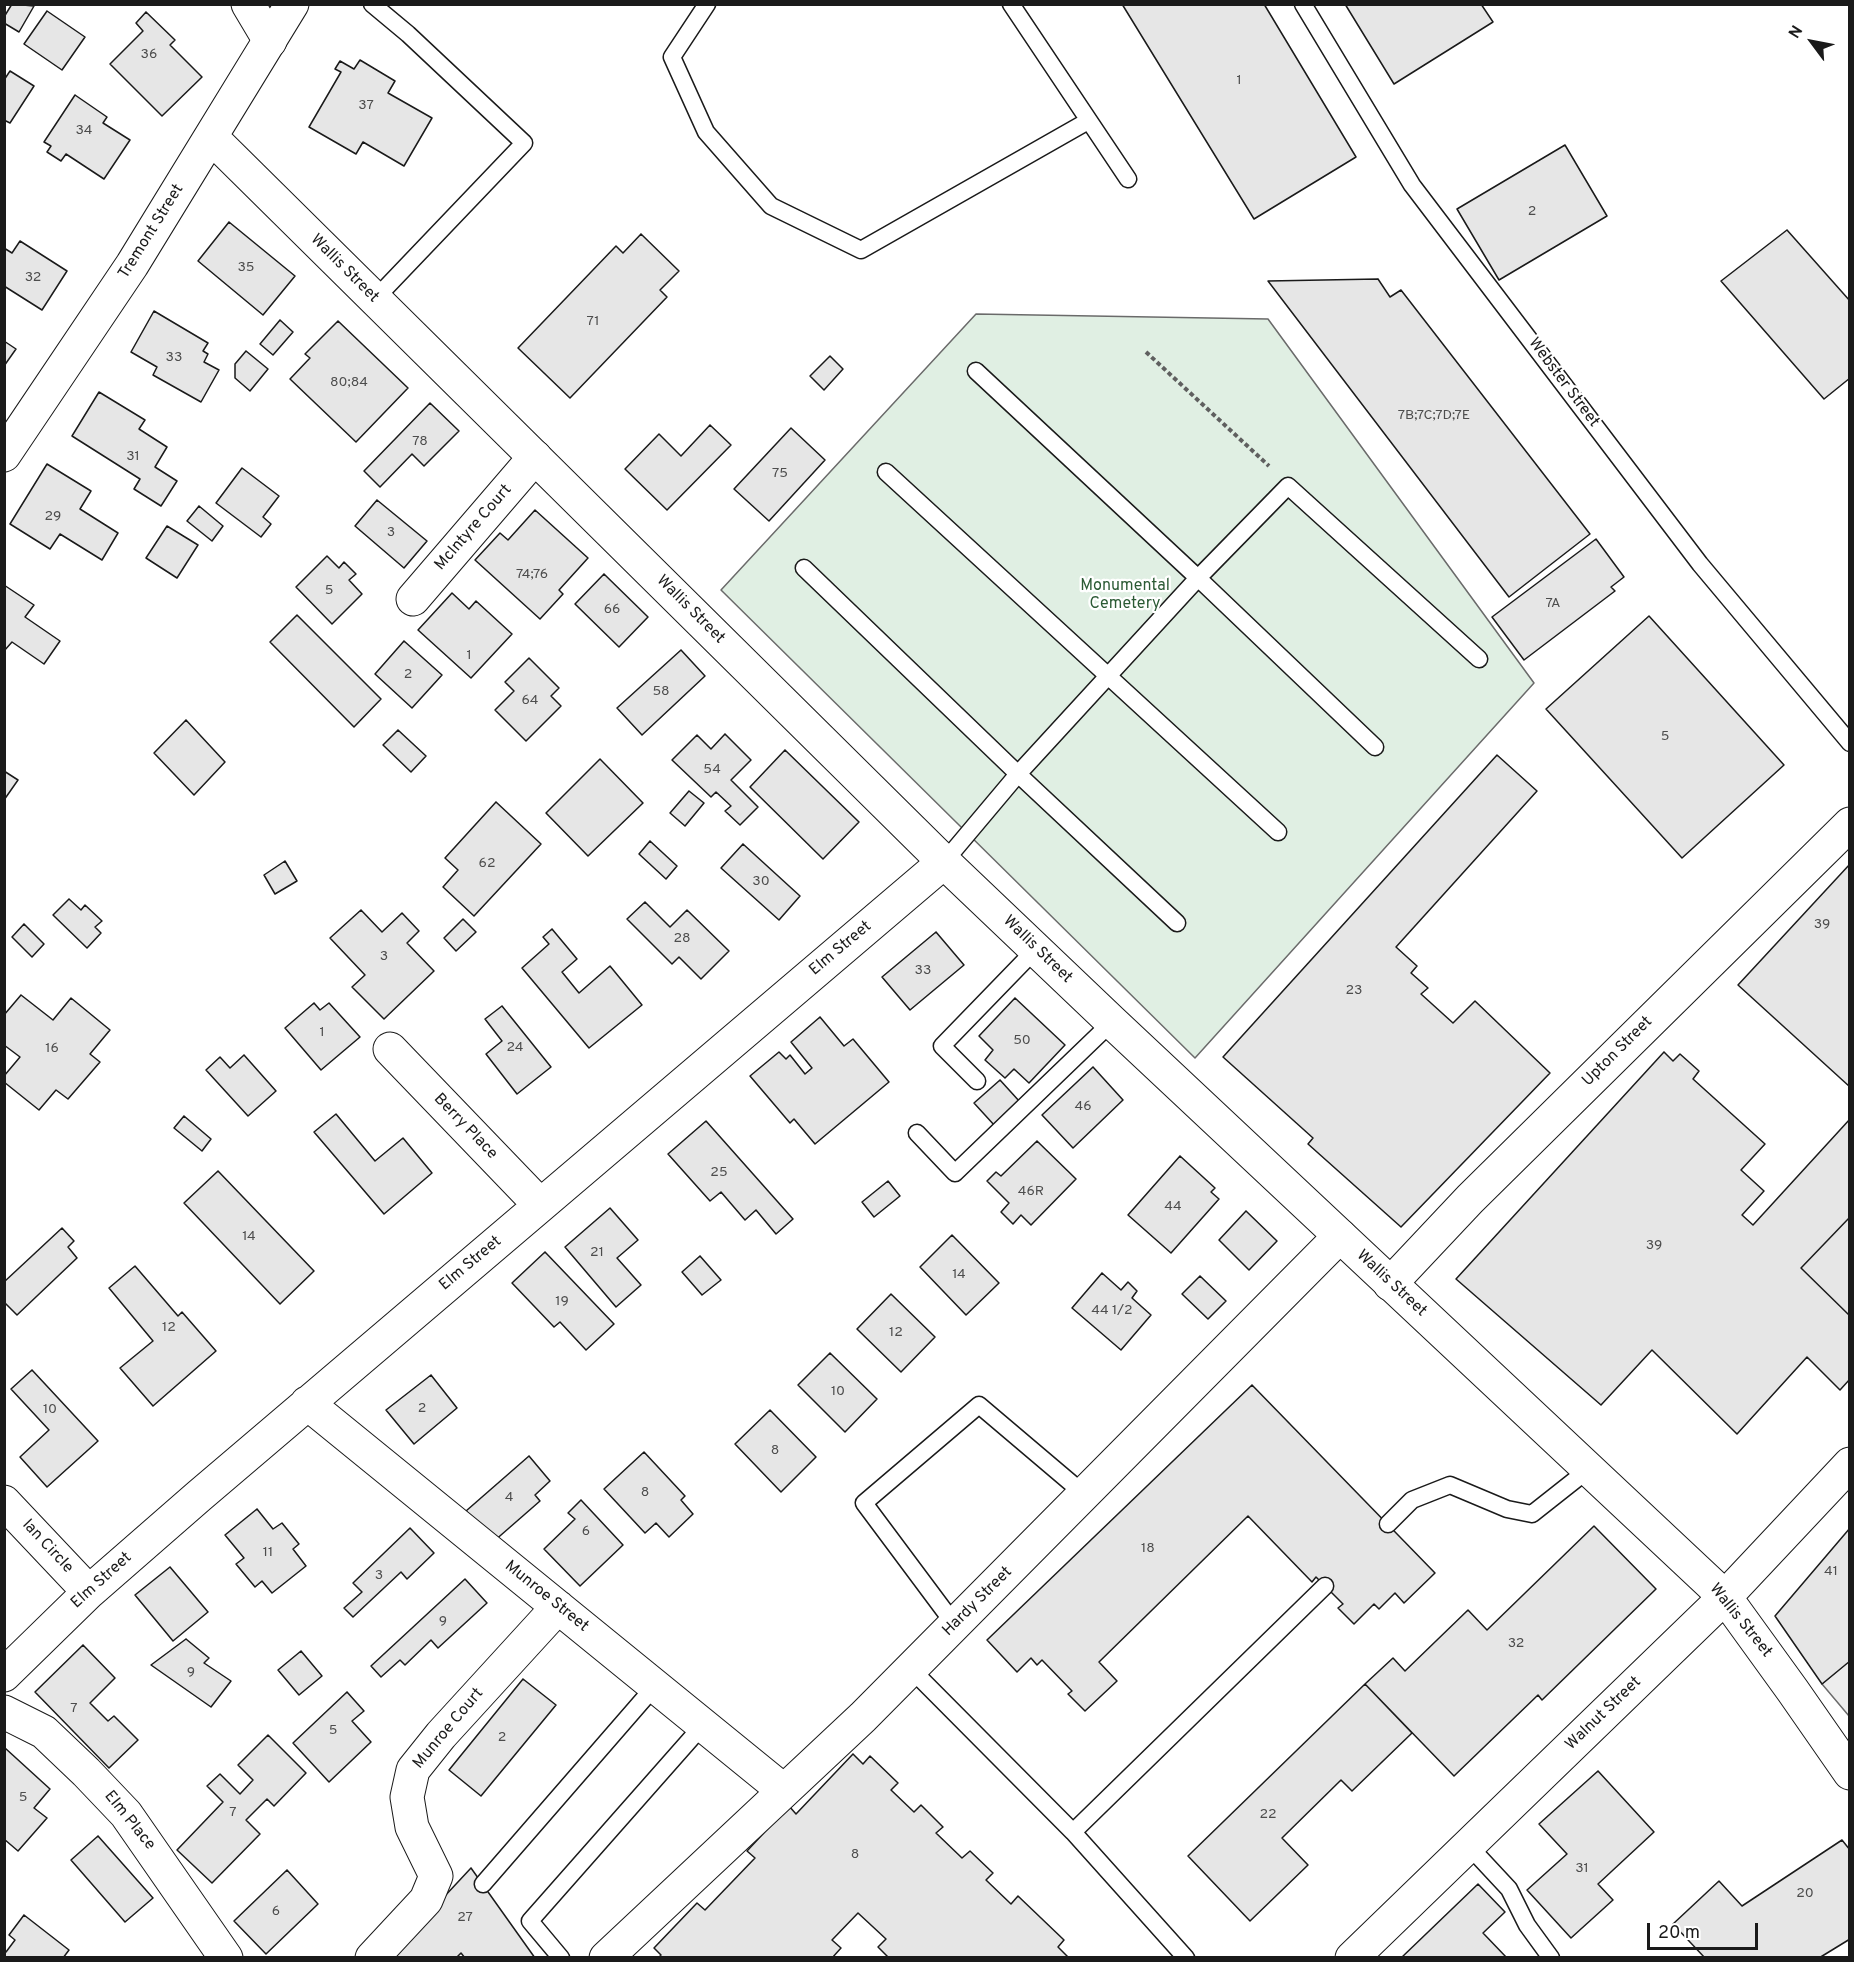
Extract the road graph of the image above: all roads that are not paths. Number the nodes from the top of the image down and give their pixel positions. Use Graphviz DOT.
graph roads {
  1 [pos="248,4"];
  2 [pos="292,4"];
  3 [pos="372,4"];
  4 [pos="707,4"];
  5 [pos="1011,4"];
  6 [pos="1303,4"];
  7 [pos="270,41"];
  8 [pos="1089,121"];
  9 [pos="211,137"];
  10 [pos="1128,179"];
  11 [pos="375,299"];
  12 [pos="976,371"];
  13 [pos="4,455"];
  14 [pos="535,457"];
  15 [pos="886,472"];
  16 [pos="804,568"];
  17 [pos="1198,578"];
  18 [pos="413,599"];
  19 [pos="1479,659"];
  20 [pos="1108,676"];
  21 [pos="1850,743"];
  22 [pos="1375,747"];
  23 [pos="1018,774"];
  24 [pos="1850,824"];
  25 [pos="1278,832"];
  26 [pos="944,861"];
  27 [pos="1177,923"];
  28 [pos="1036,949"];
  29 [pos="1112,1022"];
  30 [pos="390,1048"];
  31 [pos="977,1081"];
  32 [pos="917,1133"];
  33 [pos="540,1205"];
  34 [pos="1340,1236"];
  35 [pos="1390,1284"];
  36 [pos="307,1403"];
  37 [pos="1850,1464"];
  38 [pos="1589,1469"];
  39 [pos="1084,1494"];
  40 [pos="4,1502"];
  41 [pos="1388,1524"];
  42 [pos="1325,1586"];
  43 [pos="89,1592"];
  44 [pos="1725,1597"];
  45 [pos="558,1607"];
  46 [pos="955,1624"];
  47 [pos="910,1669"];
  48 [pos="4,1676"];
  49 [pos="655,1686"];
  50 [pos="4,1712"];
  51 [pos="703,1725"];
  52 [pos="1850,1773"];
  53 [pos="784,1791"];
  54 [pos="1073,1832"];
  55 [pos="1468,1845"];
  56 [pos="483,1884"];
  57 [pos="226,1958"];
  58 [pos="372,1958"];
  59 [pos="561,1958"];
  60 [pos="606,1958"];
  61 [pos="1186,1958"];
  62 [pos="1352,1958"];
  63 [pos="1551,1958"];
  1 -- 7 [label="street"];
  2 -- 7 [label="street, Tremont Street"];
  3 -- 11 [label="lane"];
  4 -- 8 [label="lane"];
  5 -- 8 [label="lane"];
  6 -- 21 [label="lane, Webster Street"];
  7 -- 9 [label="street, Tremont Street"];
  8 -- 10 [label="lane"];
  9 -- 11 [label="street, Wallis Street"];
  9 -- 13 [label="street, Tremont Street"];
  11 -- 14 [label="street, Wallis Street"];
  12 -- 17 [label="lane"];
  14 -- 18 [label="street, McIntyre Court"];
  14 -- 26 [label="street, Wallis Street"];
  15 -- 20 [label="lane"];
  16 -- 23 [label="lane"];
  17 -- 19 [label="lane"];
  17 -- 20 [label="lane"];
  17 -- 22 [label="lane"];
  20 -- 23 [label="lane"];
  20 -- 25 [label="lane"];
  23 -- 26 [label="lane"];
  23 -- 27 [label="lane"];
  24 -- 35 [label="street, Upton Street"];
  26 -- 28 [label="street, Wallis Street"];
  26 -- 33 [label="street, Elm Street"];
  28 -- 29 [label="street, Wallis Street"];
  28 -- 31 [label="lane"];
  29 -- 32 [label="lane"];
  29 -- 34 [label="street, Wallis Street"];
  30 -- 33 [label="street, Berry Place"];
  33 -- 36 [label="street, Elm Street"];
  34 -- 35 [label="street, Wallis Street"];
  34 -- 39 [label="street, Hardy Street"];
  35 -- 38 [label="street, Wallis Street"];
  36 -- 43 [label="street, Elm Street"];
  36 -- 45 [label="street, Munroe Street"];
  37 -- 44 [label="street, Walnut Street"];
  38 -- 41 [label="lane"];
  38 -- 44 [label="street, Wallis Street"];
  39 -- 46 [label="street, Hardy Street"];
  39 -- 46 [label="lane"];
  40 -- 43 [label="street, Ian Circle"];
  42 -- 54 [label="lane"];
  43 -- 48 [label="street, Elm Street"];
  44 -- 52 [label="street, Wallis Street"];
  44 -- 55 [label="street, Walnut Street"];
  45 -- 49 [label="street, Munroe Street"];
  45 -- 58 [label="street, Munroe Court"];
  46 -- 47 [label="street, Hardy Street"];
  47 -- 53 [label="street, Hardy Street"];
  47 -- 54 [label="lane"];
  49 -- 51 [label="street, Munroe Street"];
  49 -- 56 [label="lane"];
  50 -- 57 [label="street, Elm Place"];
  51 -- 53 [label="street, Munroe Street"];
  51 -- 59 [label="lane"];
  53 -- 60 [label="street, Hardy Street"];
  54 -- 61 [label="lane"];
  55 -- 62 [label="street, Walnut Street"];
  55 -- 63 [label="lane"];
}
